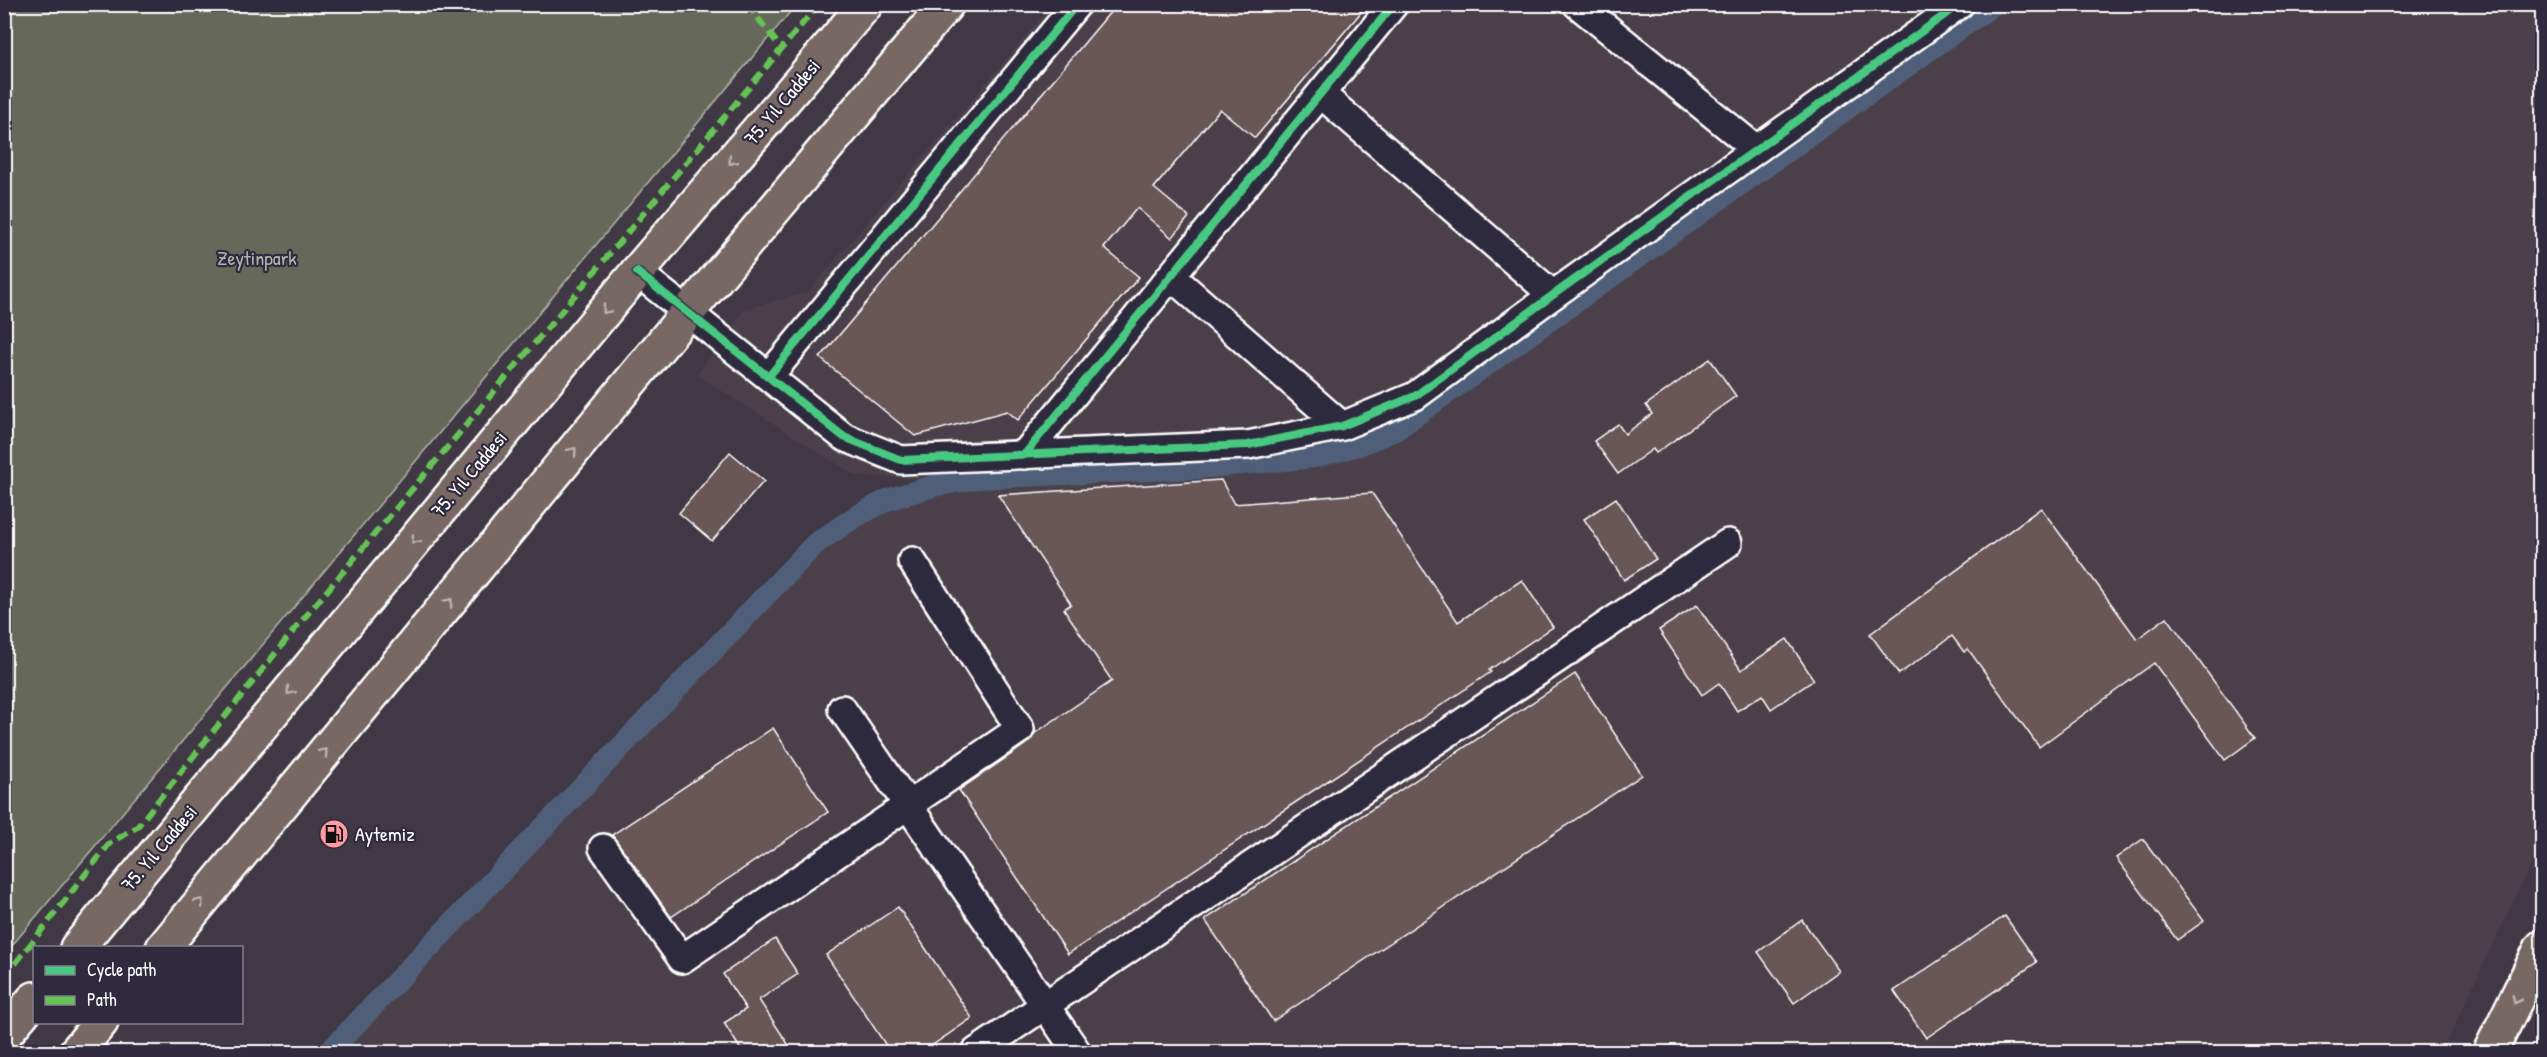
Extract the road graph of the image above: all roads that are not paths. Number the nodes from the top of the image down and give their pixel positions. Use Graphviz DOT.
graph roads {
  1 [pos="866,4"];
  2 [pos="947,4"];
  3 [pos="1077,4"];
  4 [pos="1394,4"];
  5 [pos="1577,4"];
  6 [pos="1948,8"];
  7 [pos="1321,94"];
  8 [pos="1756,149"];
  9 [pos="637,272"];
  10 [pos="1171,276"];
  11 [pos="1553,294"];
  12 [pos="688,312"];
  13 [pos="769,376"];
  14 [pos="1342,426"];
  15 [pos="1024,455"];
  16 [pos="1728,543"];
  17 [pos="912,561"];
  18 [pos="842,709"];
  19 [pos="908,805"];
  20 [pos="603,848"];
  21 [pos="79,946"];
  22 [pos="165,946"];
  23 [pos="2542,947"];
  24 [pos="33,1000"];
  25 [pos="1045,1006"];
  26 [pos="100,1024"];
  27 [pos="4,1035"];
  28 [pos="76,1053"];
  29 [pos="976,1053"];
  30 [pos="1077,1053"];
  31 [pos="2490,1053"];
  1 -- 9 [label="main road, 75. Yıl Caddesi, one-way"];
  2 -- 12 [label="main road"];
  3 -- 13 [label="street"];
  4 -- 7 [label="street"];
  5 -- 8 [label="street"];
  6 -- 8 [label="street"];
  7 -- 10 [label="street"];
  7 -- 11 [label="street"];
  8 -- 11 [label="street"];
  9 -- 12 [label="street"];
  9 -- 21 [label="main road, 75. Yıl Caddesi, one-way"];
  10 -- 14 [label="street"];
  10 -- 15 [label="street"];
  11 -- 14 [label="street"];
  12 -- 13 [label="street"];
  22 -- 12 [label="main road, one-way"];
  13 -- 15 [label="street"];
  14 -- 15 [label="street"];
  16 -- 25 [label="street"];
  17 -- 19 [label="street"];
  18 -- 19 [label="street"];
  19 -- 20 [label="street"];
  19 -- 25 [label="street"];
  23 -- 31 [label="main road, one-way"];
  24 -- 27 [label="main road"];
  25 -- 29 [label="street"];
  25 -- 30 [label="street"];
  26 -- 28 [label="main road"];
}
